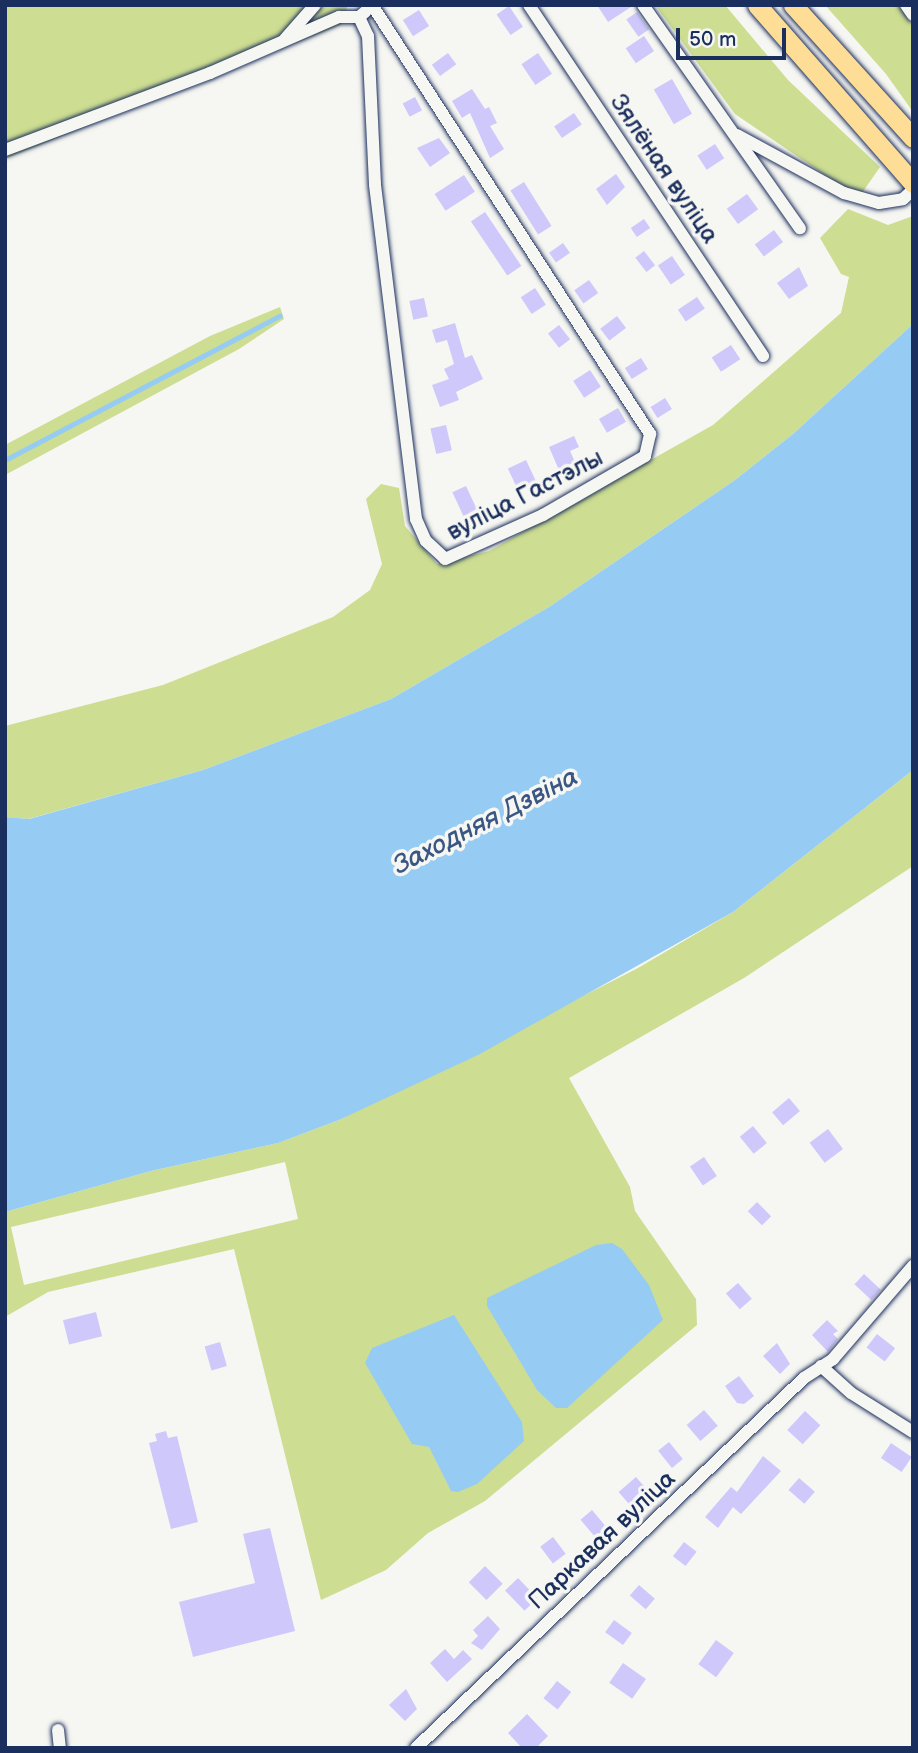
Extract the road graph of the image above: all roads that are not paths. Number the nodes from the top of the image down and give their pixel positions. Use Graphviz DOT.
graph roads {
  1 [pos="315,5"];
  2 [pos="529,5"];
  3 [pos="643,5"];
  4 [pos="757,5"];
  5 [pos="793,5"];
  6 [pos="906,5"];
  7 [pos="372,6"];
  8 [pos="336,11"];
  9 [pos="913,15"];
  10 [pos="359,17"];
  11 [pos="284,40"];
  12 [pos="733,133"];
  13 [pos="909,134"];
  14 [pos="5,150"];
  15 [pos="913,183"];
  16 [pos="913,190"];
  17 [pos="800,228"];
  18 [pos="763,356"];
  19 [pos="913,1266"];
  20 [pos="821,1366"];
  21 [pos="913,1432"];
  22 [pos="58,1730"];
  23 [pos="60,1748"];
  24 [pos="416,1748"];
  1 -- 11 [label="street"];
  2 -- 18 [label="street, Зялёная вуліца"];
  3 -- 12 [label="street"];
  4 -- 15 [label="main road"];
  5 -- 13 [label="main road"];
  6 -- 9 [label="street"];
  7 -- 10 [label="street"];
  7 -- 10 [label="street, вуліца Гастэлы"];
  8 -- 10 [label="street"];
  8 -- 11 [label="street"];
  11 -- 14 [label="street"];
  12 -- 16 [label="street"];
  12 -- 17 [label="street"];
  19 -- 20 [label="street, Паркавая вуліца"];
  20 -- 21 [label="street"];
  20 -- 24 [label="street, Паркавая вуліца"];
  22 -- 23 [label="street"];
}
